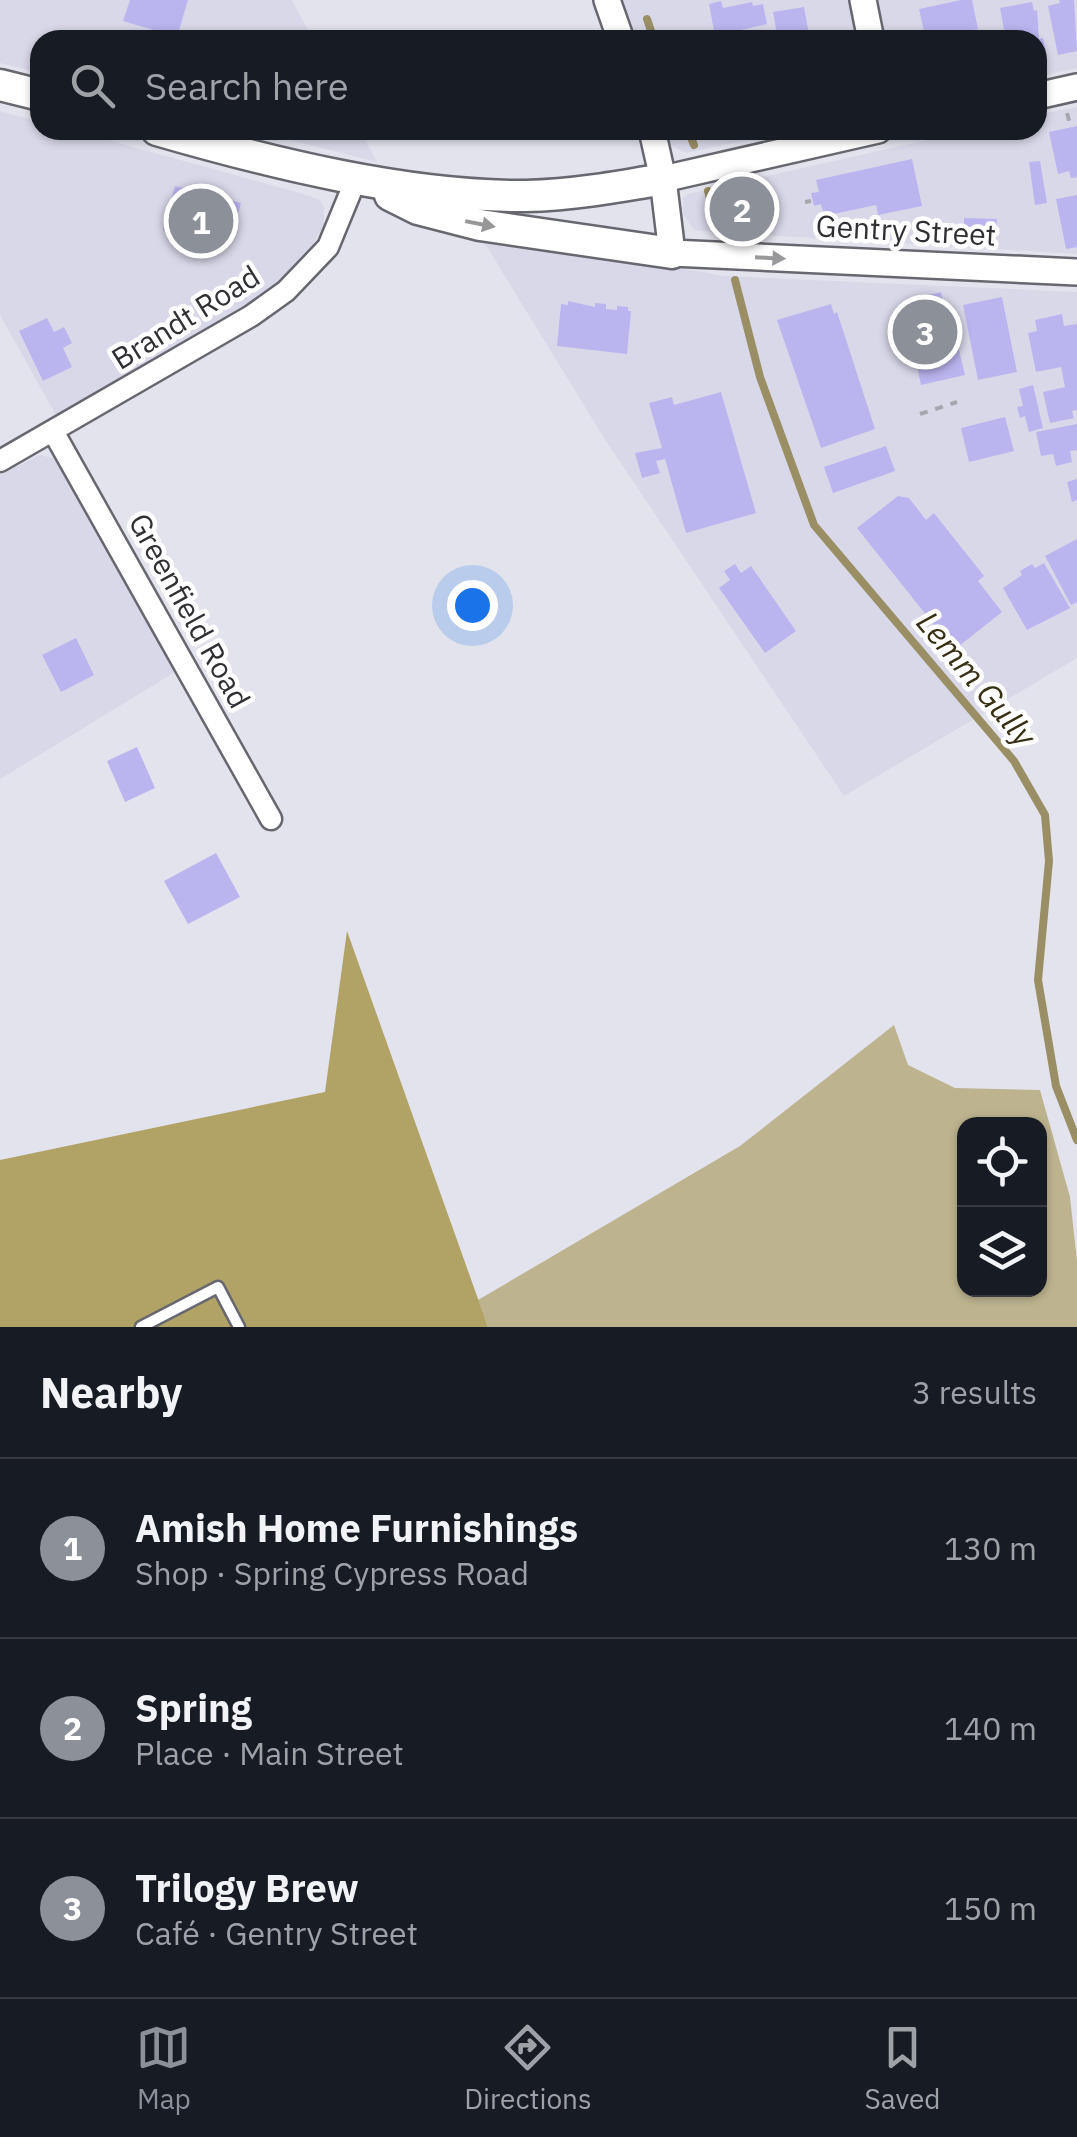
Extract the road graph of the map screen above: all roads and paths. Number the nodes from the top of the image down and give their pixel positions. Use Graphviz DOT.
graph roads {
  1 [pos="608,0"];
  2 [pos="863,0"];
  3 [pos="618,30"];
  4 [pos="869,30"];
  5 [pos="0,86"];
  6 [pos="1077,87"];
  7 [pos="30,94"];
  8 [pos="1047,94"];
  9 [pos="1067,113"];
  10 [pos="1070,124"];
  11 [pos="199,140"];
  12 [pos="654,140"];
  13 [pos="835,140"];
  14 [pos="356,178"];
  15 [pos="663,180"];
  16 [pos="672,253"];
  17 [pos="1077,272"];
  18 [pos="958,402"];
  19 [pos="920,414"];
  20 [pos="54,433"];
  21 [pos="0,461"];
  22 [pos="271,818"];
  23 [pos="141,1327"];
  24 [pos="240,1327"];
  1 -- 3 [label="street"];
  2 -- 4 [label="street"];
  5 -- 7 [label="main road"];
  6 -- 8 [label="street"];
  9 -- 10 [label="path"];
  11 -- 14 [label="main road"];
  12 -- 15 [label="street"];
  13 -- 15 [label="street"];
  14 -- 15 [label="main road"];
  14 -- 16 [label="main road, one-way"];
  14 -- 20 [label="street, Brandt Road"];
  15 -- 16 [label="street"];
  16 -- 17 [label="street, Gentry Street, one-way"];
  18 -- 19 [label="path"];
  20 -- 21 [label="street, Brandt Road"];
  20 -- 22 [label="street, Greenfield Road"];
  23 -- 24 [label="lane"];
}
